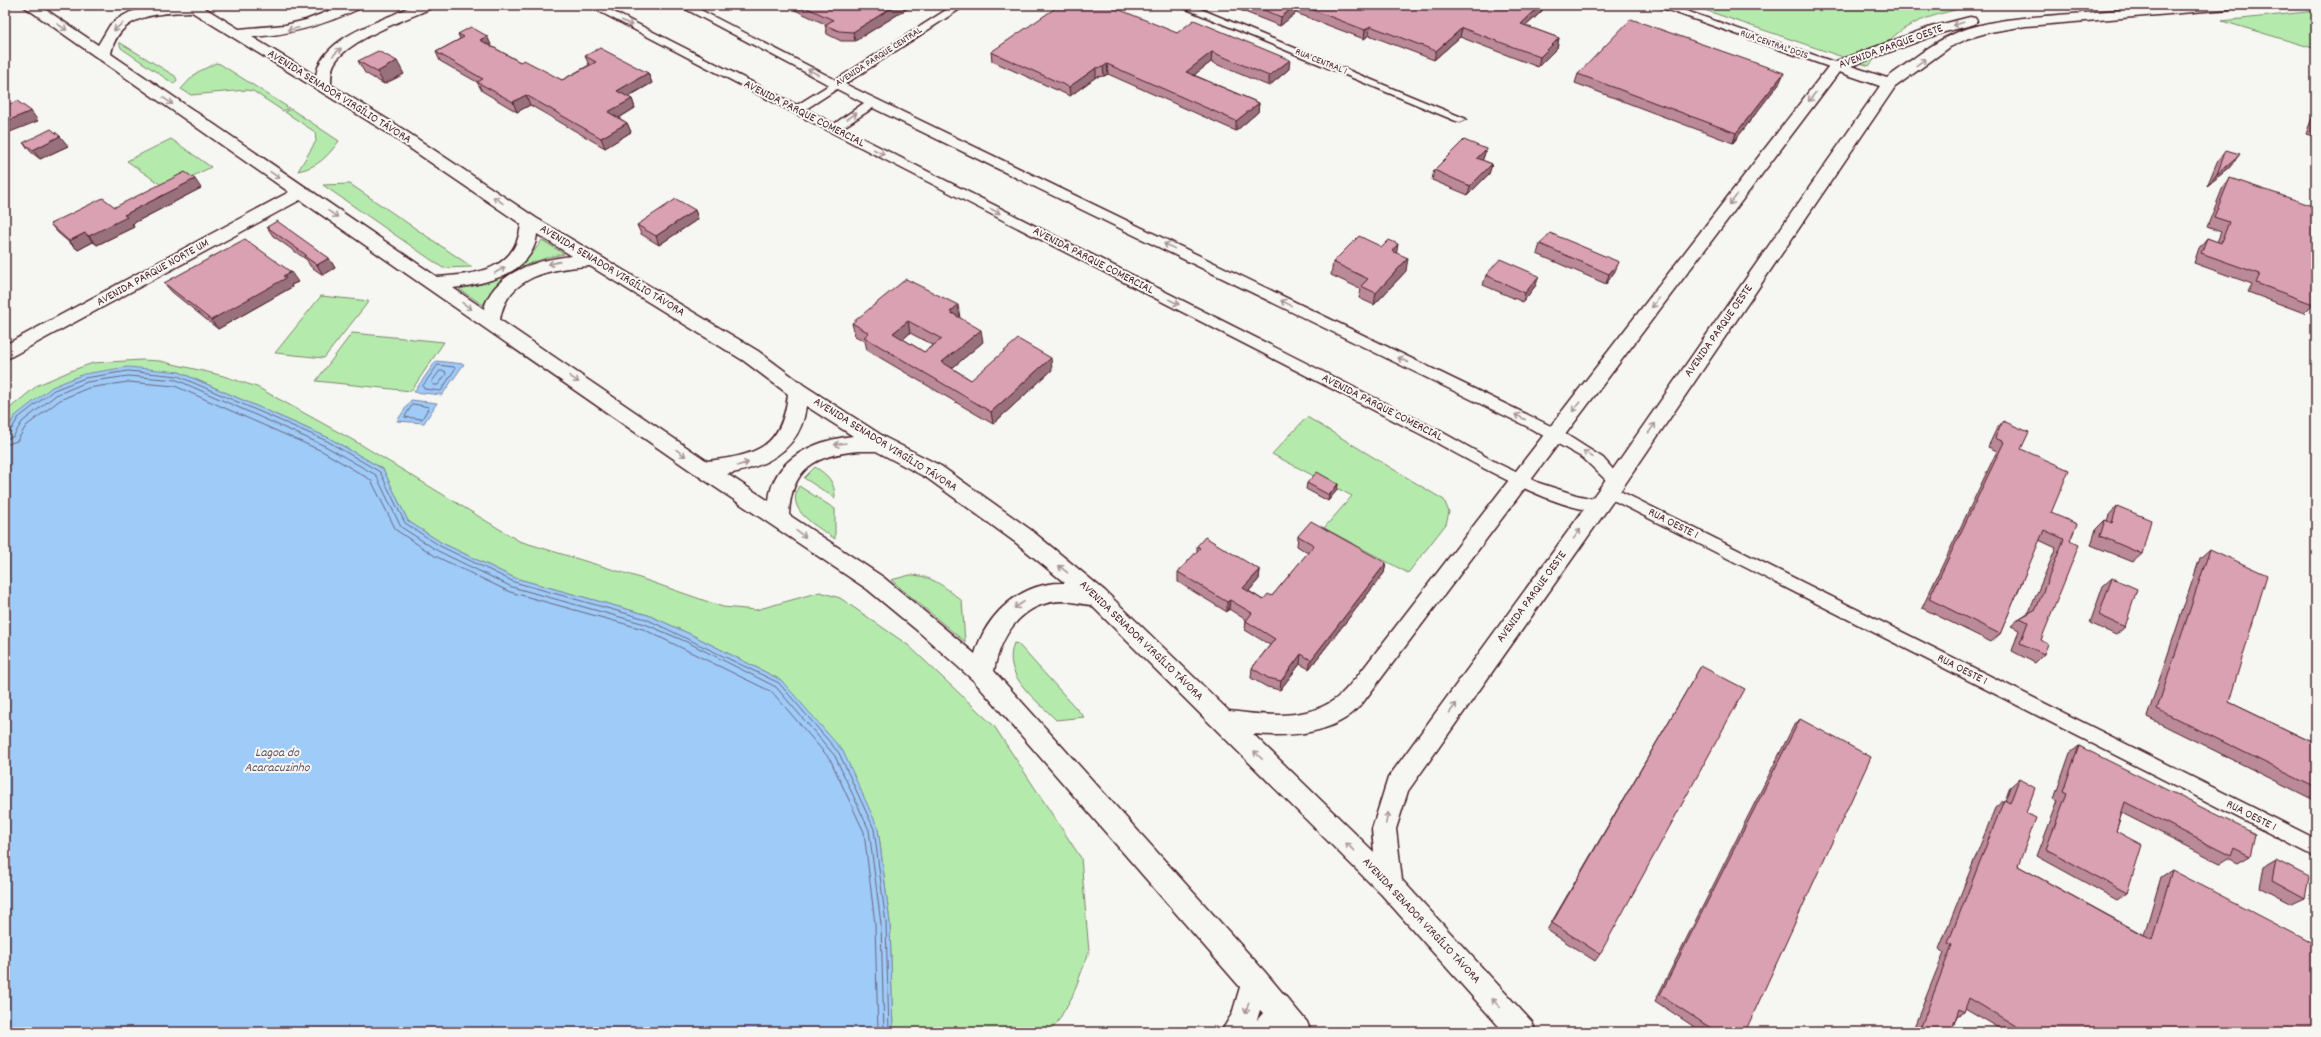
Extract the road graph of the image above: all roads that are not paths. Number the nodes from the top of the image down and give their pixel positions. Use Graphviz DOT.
graph roads {
  1 [pos="29,5"];
  2 [pos="356,5"];
  3 [pos="427,5"];
  4 [pos="592,5"];
  5 [pos="683,5"];
  6 [pos="961,5"];
  7 [pos="1182,5"];
  8 [pos="1659,5"];
  9 [pos="2108,5"];
  10 [pos="2229,5"];
  11 [pos="193,6"];
  12 [pos="237,33"];
  13 [pos="102,55"];
  14 [pos="1836,66"];
  15 [pos="1889,84"];
  16 [pos="837,85"];
  17 [pos="323,86"];
  18 [pos="872,103"];
  19 [pos="797,110"];
  20 [pos="1460,119"];
  21 [pos="833,128"];
  22 [pos="301,192"];
  23 [pos="530,222"];
  24 [pos="593,260"];
  25 [pos="435,283"];
  26 [pos="491,322"];
  27 [pos="5,353"];
  28 [pos="798,391"];
  29 [pos="1555,435"];
  30 [pos="879,443"];
  31 [pos="704,469"];
  32 [pos="1520,481"];
  33 [pos="1607,492"];
  34 [pos="778,519"];
  35 [pos="1097,597"];
  36 [pos="982,674"];
  37 [pos="1224,721"];
  38 [pos="2316,848"];
  39 [pos="1390,885"];
  40 [pos="1255,982"];
  41 [pos="1281,1026"];
  42 [pos="1235,1032"];
  43 [pos="1522,1032"];
  1 -- 13 [label="main road, one-way"];
  2 -- 12 [label="main road, one-way"];
  17 -- 3 [label="main road, one-way"];
  4 -- 19 [label="street, AVENIDA PARQUE COMERCIAL, one-way"];
  16 -- 5 [label="street, one-way"];
  6 -- 16 [label="street, AVENIDA PARQUE CENTRAL"];
  7 -- 20 [label="street, RUA CENTRAL 1"];
  8 -- 14 [label="street, RUA CENTRAL DOIS"];
  9 -- 14 [label="main road, AVENIDA PARQUE OESTE, one-way"];
  15 -- 10 [label="main road, AVENIDA PARQUE OESTE, one-way"];
  11 -- 12 [label="main road, AVENIDA SENADOR VIRGÍLIO TÁVORA"];
  11 -- 13 [label="main road, one-way"];
  12 -- 17 [label="main road, AVENIDA SENADOR VIRGÍLIO TÁVORA"];
  13 -- 22 [label="main road, one-way"];
  14 -- 15 [label="main road, RUA CENTRAL DOIS"];
  14 -- 29 [label="main road, AVENIDA PARQUE OESTE, one-way"];
  33 -- 15 [label="main road, AVENIDA PARQUE OESTE, one-way"];
  16 -- 18 [label="street"];
  16 -- 19 [label="street, AVENIDA PARQUE CENTRAL"];
  23 -- 17 [label="main road, AVENIDA SENADOR VIRGÍLIO TÁVORA, one-way"];
  21 -- 18 [label="street, one-way"];
  29 -- 18 [label="street, one-way"];
  19 -- 21 [label="street, AVENIDA PARQUE COMERCIAL"];
  21 -- 32 [label="street, AVENIDA PARQUE COMERCIAL, one-way"];
  22 -- 25 [label="main road, one-way"];
  22 -- 27 [label="main road, AVENIDA PARQUE NORTE UM"];
  23 -- 24 [label="main road, AVENIDA SENADOR VIRGÍLIO TÁVORA"];
  25 -- 23 [label="main road, one-way"];
  24 -- 26 [label="main road, one-way"];
  24 -- 28 [label="main road, AVENIDA SENADOR VIRGÍLIO TÁVORA"];
  25 -- 26 [label="main road, one-way"];
  26 -- 31 [label="main road, one-way"];
  28 -- 30 [label="main road, AVENIDA SENADOR VIRGÍLIO TÁVORA"];
  31 -- 28 [label="main road, one-way"];
  29 -- 32 [label="main road, AVENIDA PARQUE OESTE"];
  33 -- 29 [label="street, one-way"];
  30 -- 34 [label="main road, one-way"];
  35 -- 30 [label="main road, AVENIDA SENADOR VIRGÍLIO TÁVORA, one-way"];
  31 -- 34 [label="main road"];
  32 -- 33 [label="street, AVENIDA PARQUE COMERCIAL"];
  32 -- 37 [label="main road, AVENIDA PARQUE OESTE"];
  33 -- 38 [label="street, RUA OESTE 1"];
  39 -- 33 [label="main road, AVENIDA PARQUE OESTE, one-way"];
  34 -- 36 [label="main road, one-way"];
  35 -- 36 [label="main road, one-way"];
  35 -- 37 [label="main road, AVENIDA SENADOR VIRGÍLIO TÁVORA"];
  36 -- 40 [label="main road"];
  39 -- 37 [label="main road, AVENIDA SENADOR VIRGÍLIO TÁVORA, one-way"];
  43 -- 39 [label="main road, AVENIDA SENADOR VIRGÍLIO TÁVORA, one-way"];
  40 -- 41 [label="main road"];
  40 -- 42 [label="main road, one-way"];
}
